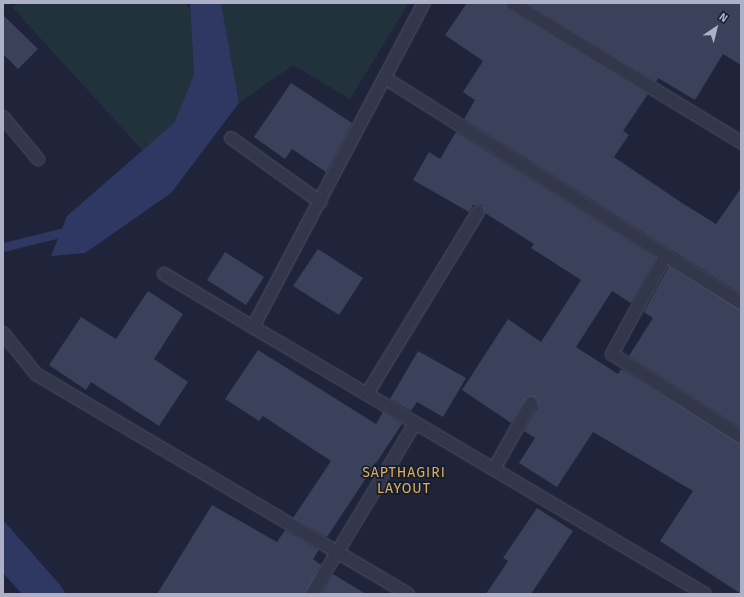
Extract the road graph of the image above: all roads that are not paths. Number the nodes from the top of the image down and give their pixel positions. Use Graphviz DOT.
graph roads {
  1 [pos="424,3"];
  2 [pos="512,3"];
  3 [pos="385,78"];
  4 [pos="3,117"];
  5 [pos="231,138"];
  6 [pos="741,142"];
  7 [pos="38,159"];
  8 [pos="320,202"];
  9 [pos="478,212"];
  10 [pos="666,255"];
  11 [pos="164,274"];
  12 [pos="741,303"];
  13 [pos="253,327"];
  14 [pos="3,333"];
  15 [pos="367,394"];
  16 [pos="531,403"];
  17 [pos="415,423"];
  18 [pos="741,437"];
  19 [pos="494,470"];
  20 [pos="335,552"];
  21 [pos="312,594"];
  22 [pos="408,594"];
  23 [pos="705,594"];
  1 -- 3 [label="street"];
  2 -- 6 [label="street"];
  3 -- 8 [label="street"];
  3 -- 10 [label="street"];
  4 -- 7 [label="street"];
  5 -- 8 [label="street"];
  8 -- 13 [label="street"];
  9 -- 15 [label="street"];
  10 -- 12 [label="street"];
  10 -- 18 [label="street"];
  11 -- 13 [label="street"];
  13 -- 15 [label="street"];
  14 -- 20 [label="street"];
  15 -- 17 [label="street"];
  16 -- 19 [label="street"];
  17 -- 19 [label="street"];
  17 -- 20 [label="street"];
  19 -- 23 [label="street"];
  20 -- 21 [label="street"];
  20 -- 22 [label="street"];
}
